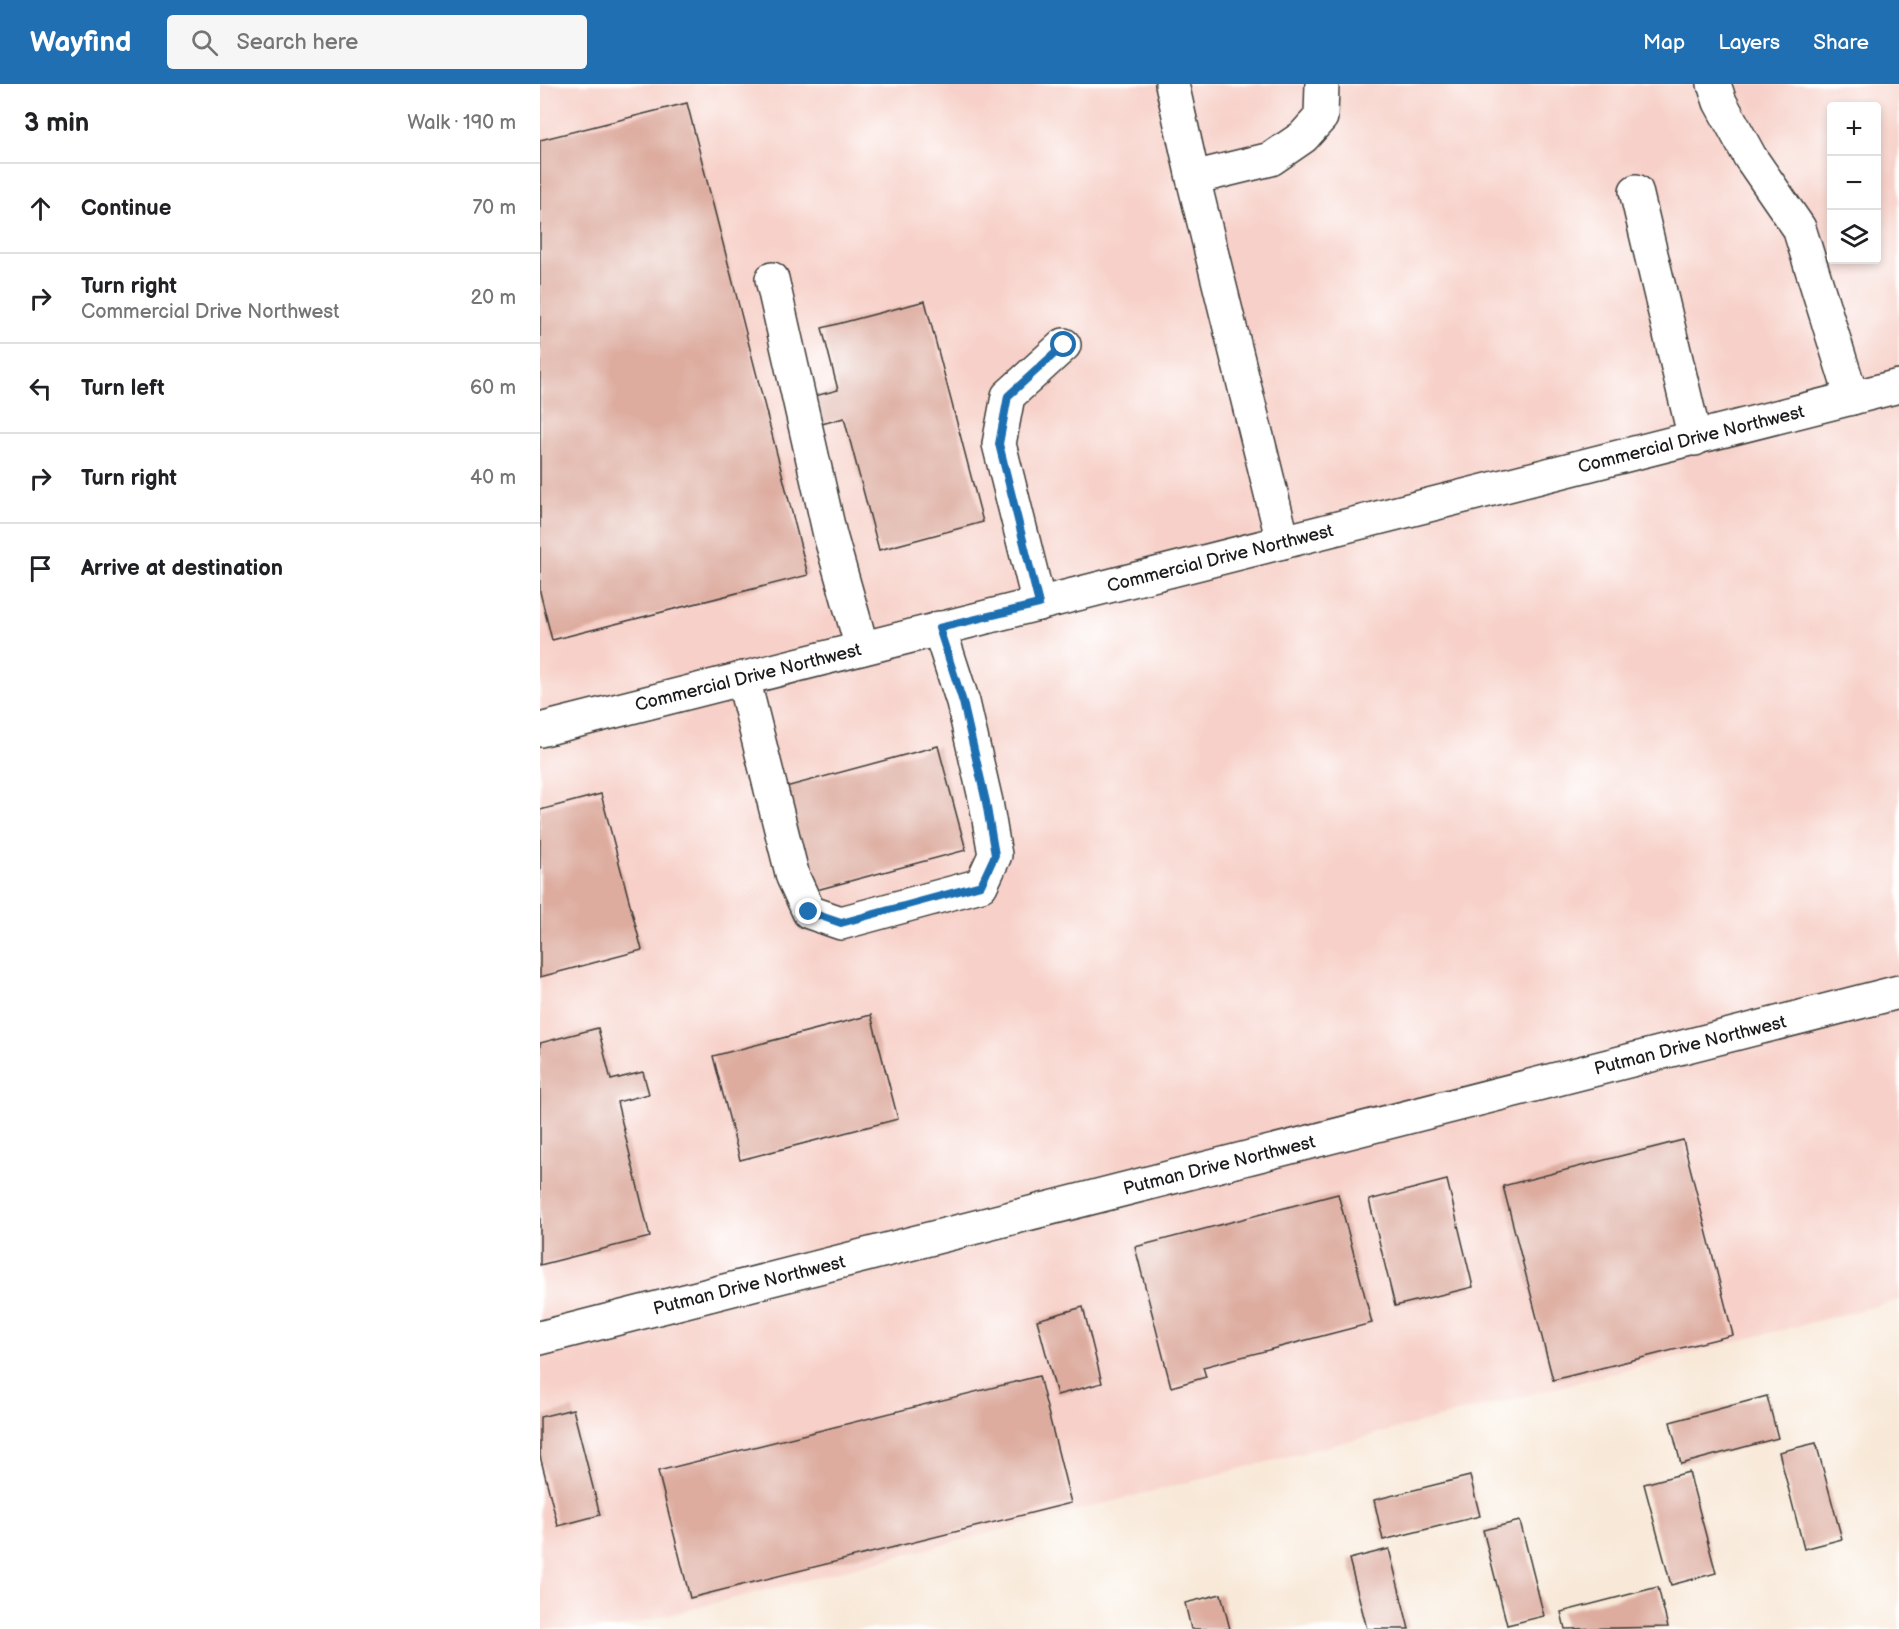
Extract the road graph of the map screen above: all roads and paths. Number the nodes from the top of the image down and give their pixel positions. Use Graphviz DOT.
graph roads {
  1 [pos="1172,84"];
  2 [pos="1322,84"];
  3 [pos="1714,84"];
  4 [pos="1193,178"];
  5 [pos="1636,190"];
  6 [pos="772,279"];
  7 [pos="1064,345"];
  8 [pos="1899,386"];
  9 [pos="1852,398"];
  10 [pos="1695,439"];
  11 [pos="1283,542"];
  12 [pos="1039,604"];
  13 [pos="939,628"];
  14 [pos="862,648"];
  15 [pos="743,678"];
  16 [pos="540,730"];
  17 [pos="1899,992"];
  18 [pos="540,1338"];
  1 -- 4 [label="street"];
  2 -- 4 [label="street"];
  3 -- 9 [label="street"];
  4 -- 11 [label="street"];
  5 -- 10 [label="street"];
  6 -- 14 [label="street"];
  7 -- 12 [label="street"];
  8 -- 9 [label="street, Commercial Drive Northwest"];
  9 -- 10 [label="street, Commercial Drive Northwest"];
  10 -- 11 [label="street, Commercial Drive Northwest"];
  11 -- 12 [label="street, Commercial Drive Northwest"];
  12 -- 13 [label="street, Commercial Drive Northwest"];
  13 -- 14 [label="street, Commercial Drive Northwest"];
  13 -- 15 [label="street"];
  14 -- 15 [label="street, Commercial Drive Northwest"];
  15 -- 16 [label="street, Commercial Drive Northwest"];
  17 -- 18 [label="street, Putman Drive Northwest"];
}
